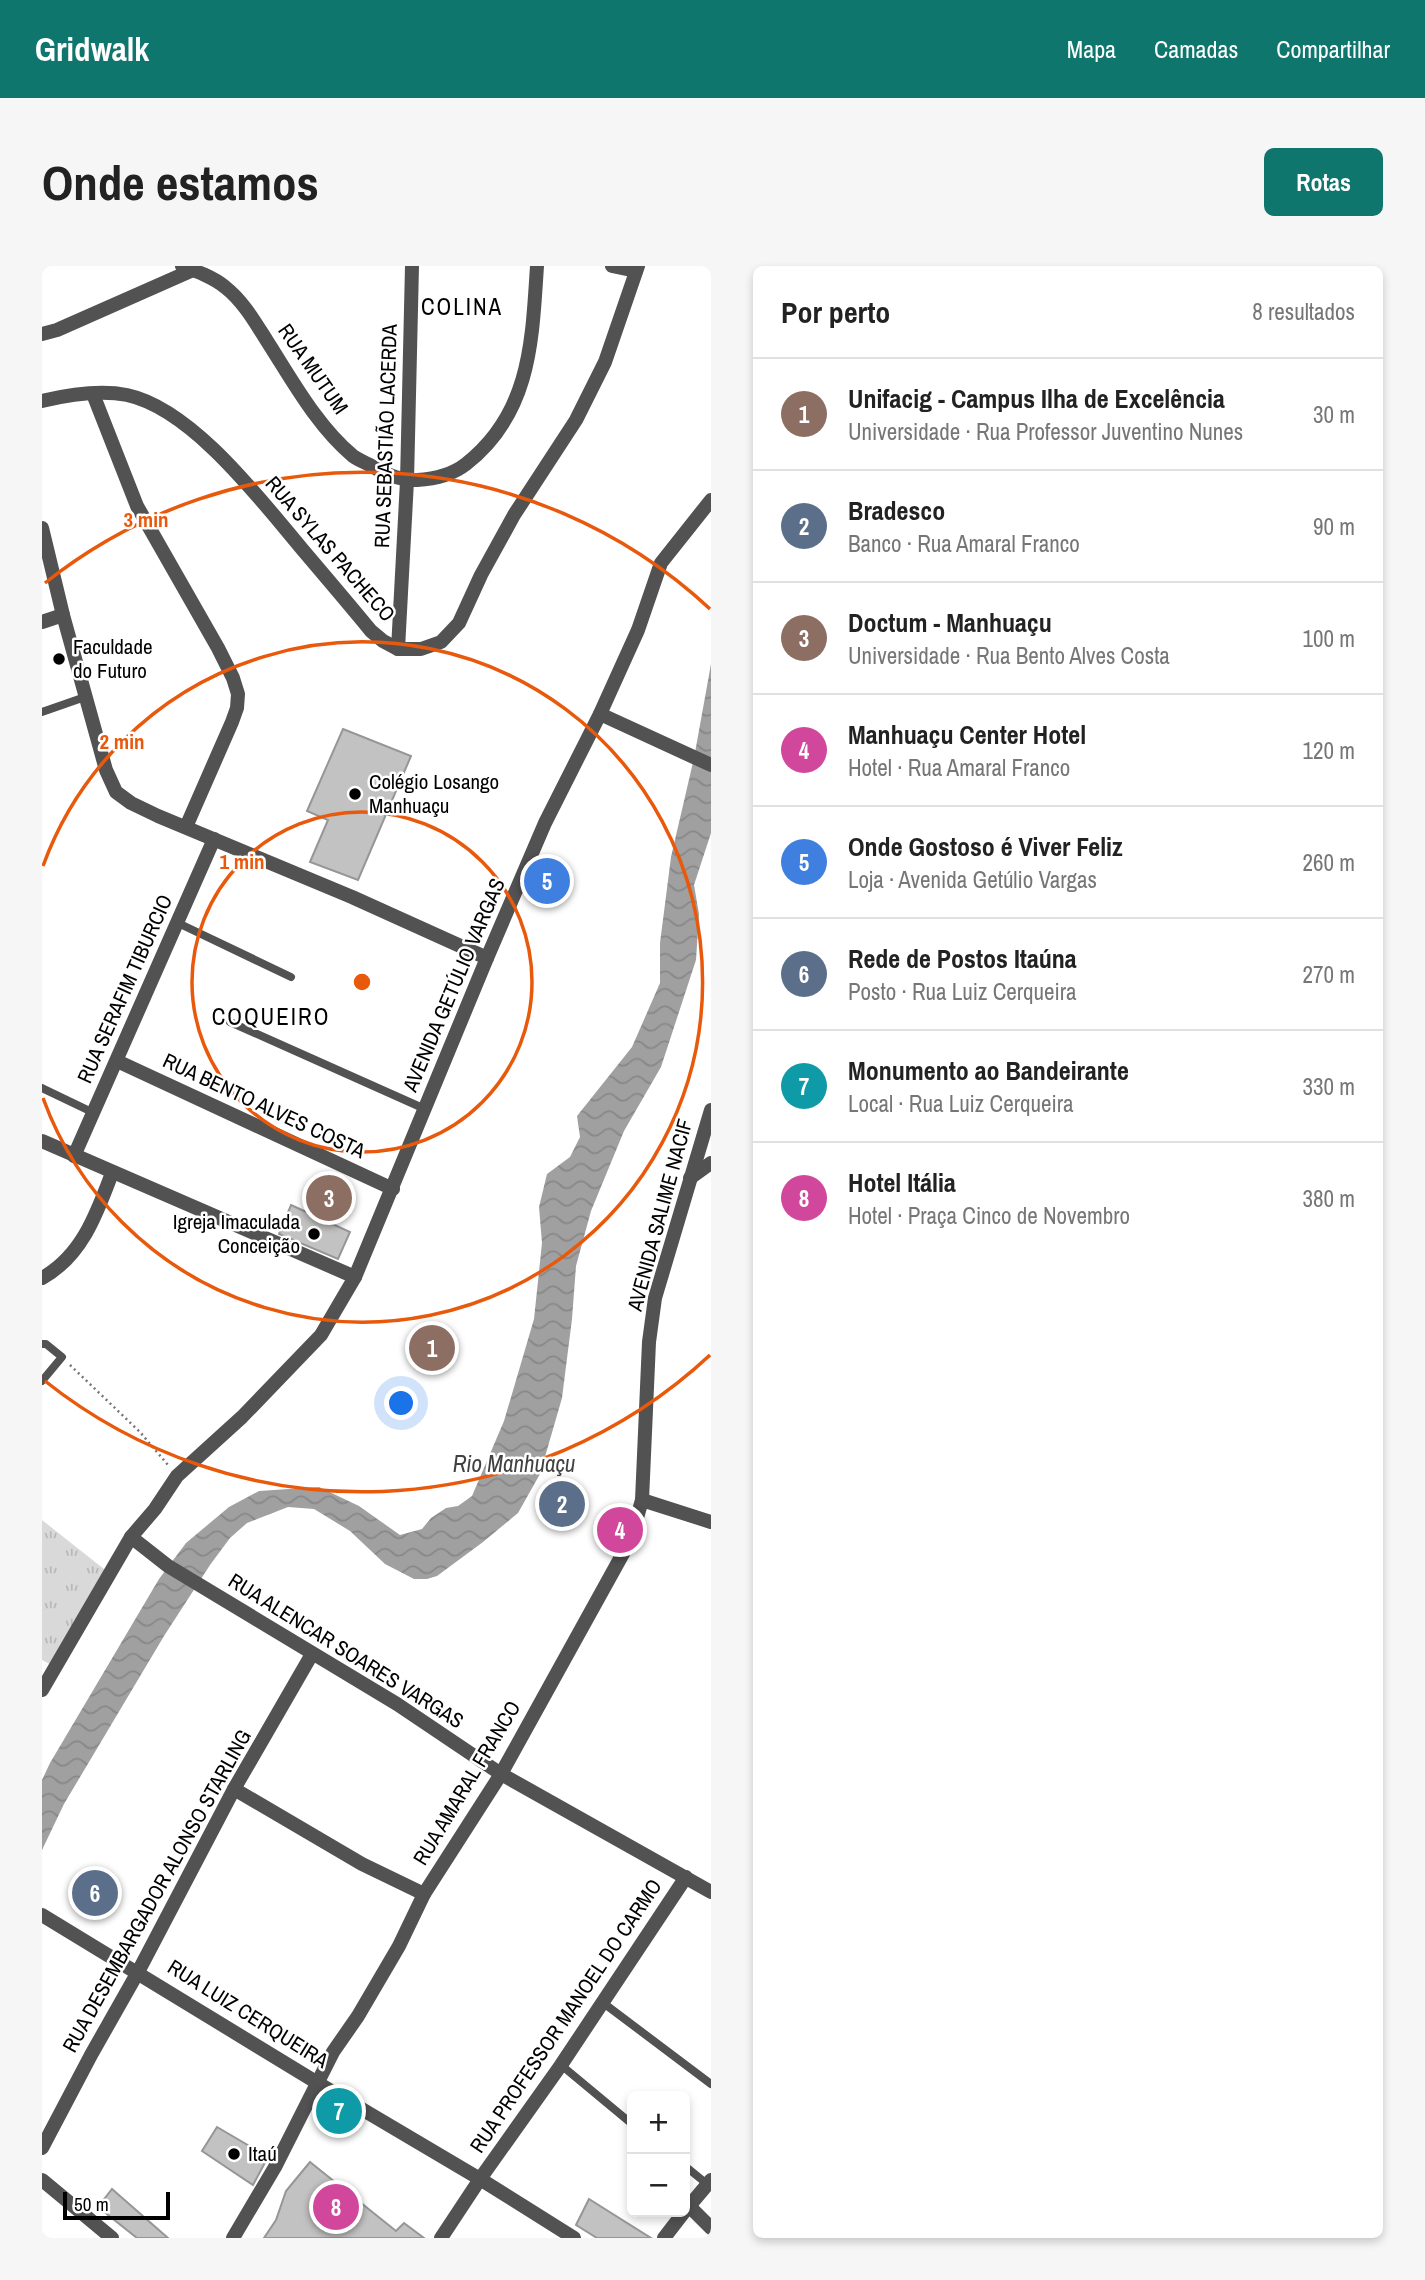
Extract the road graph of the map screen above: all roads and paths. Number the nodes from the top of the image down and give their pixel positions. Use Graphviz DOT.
graph roads {
  1 [pos="412,266"];
  2 [pos="537,266"];
  3 [pos="612,266"];
  4 [pos="192,267"];
  5 [pos="637,268"];
  6 [pos="42,334"];
  7 [pos="93,394"];
  8 [pos="42,401"];
  9 [pos="407,481"];
  10 [pos="711,500"];
  11 [pos="42,528"];
  12 [pos="63,615"];
  13 [pos="42,622"];
  14 [pos="398,649"];
  15 [pos="85,697"];
  16 [pos="42,712"];
  17 [pos="600,714"];
  18 [pos="711,765"];
  19 [pos="186,827"];
  20 [pos="214,839"];
  21 [pos="178,923"];
  22 [pos="487,958"];
  23 [pos="291,977"];
  24 [pos="230,1022"];
  25 [pos="117,1061"];
  26 [pos="42,1088"];
  27 [pos="425,1109"];
  28 [pos="711,1110"];
  29 [pos="94,1113"];
  30 [pos="42,1141"];
  31 [pos="74,1156"];
  32 [pos="711,1163"];
  33 [pos="112,1173"];
  34 [pos="690,1178"];
  35 [pos="393,1189"];
  36 [pos="45,1273"];
  37 [pos="355,1277"];
  38 [pos="42,1344"];
  39 [pos="62,1357"];
  40 [pos="42,1381"];
  41 [pos="177,1476"];
  42 [pos="642,1500"];
  43 [pos="711,1522"];
  44 [pos="131,1537"];
  45 [pos="312,1654"];
  46 [pos="42,1690"];
  47 [pos="501,1774"];
  48 [pos="234,1789"];
  49 [pos="686,1877"];
  50 [pos="711,1892"];
  51 [pos="424,1894"];
  52 [pos="42,1915"];
  53 [pos="138,1972"];
  54 [pos="602,2002"];
  55 [pos="561,2065"];
  56 [pos="316,2082"];
  57 [pos="711,2084"];
  58 [pos="627,2120"];
  59 [pos="42,2148"];
  60 [pos="690,2169"];
  61 [pos="481,2179"];
  62 [pos="42,2180"];
  63 [pos="709,2182"];
  64 [pos="690,2205"];
  65 [pos="690,2213"];
  66 [pos="680,2217"];
  67 [pos="711,2228"];
  68 [pos="112,2238"];
  69 [pos="233,2238"];
  70 [pos="441,2238"];
  71 [pos="574,2238"];
  72 [pos="664,2238"];
  1 -- 9 [label="street, RUA SEBASTIÃO LACERDA"];
  2 -- 9 [label="street"];
  3 -- 5 [label="street"];
  4 -- 6 [label="street"];
  4 -- 9 [label="street, RUA MUTUM"];
  5 -- 14 [label="street, RUA SYLAS PACHECO"];
  7 -- 8 [label="street, RUA SYLAS PACHECO"];
  7 -- 14 [label="street, RUA SYLAS PACHECO"];
  7 -- 19 [label="street"];
  9 -- 14 [label="street, RUA SEBASTIÃO LACERDA"];
  10 -- 17 [label="street, AVENIDA GETÚLIO VARGAS"];
  11 -- 12 [label="street"];
  12 -- 13 [label="street"];
  12 -- 15 [label="street"];
  15 -- 16 [label="lane"];
  15 -- 19 [label="street"];
  17 -- 18 [label="street"];
  17 -- 22 [label="street, AVENIDA GETÚLIO VARGAS"];
  19 -- 20 [label="street"];
  20 -- 21 [label="street, RUA SERAFIM TIBURCIO"];
  20 -- 22 [label="street"];
  21 -- 23 [label="lane"];
  21 -- 25 [label="street, RUA SERAFIM TIBURCIO"];
  22 -- 27 [label="street, AVENIDA GETÚLIO VARGAS"];
  24 -- 27 [label="lane"];
  25 -- 29 [label="street, RUA SERAFIM TIBURCIO"];
  25 -- 35 [label="street, RUA BENTO ALVES COSTA"];
  26 -- 29 [label="lane"];
  27 -- 35 [label="street, AVENIDA GETÚLIO VARGAS"];
  28 -- 34 [label="street, AVENIDA SALIME NACIF"];
  29 -- 31 [label="street, RUA SERAFIM TIBURCIO"];
  30 -- 31 [label="street"];
  31 -- 33 [label="street"];
  32 -- 34 [label="street"];
  33 -- 36 [label="street"];
  33 -- 37 [label="street"];
  34 -- 42 [label="street, AVENIDA SALIME NACIF"];
  35 -- 37 [label="street, AVENIDA GETÚLIO VARGAS"];
  37 -- 41 [label="street, AVENIDA GETÚLIO VARGAS"];
  38 -- 39 [label="lane"];
  39 -- 40 [label="lane"];
  39 -- 41 [label="path"];
  41 -- 44 [label="street, AVENIDA GETÚLIO VARGAS"];
  42 -- 43 [label="street"];
  42 -- 47 [label="street, RUA AMARAL FRANCO"];
  44 -- 45 [label="street, RUA ALENCAR SOARES VARGAS"];
  44 -- 46 [label="street, AVENIDA GETÚLIO VARGAS"];
  45 -- 47 [label="street, RUA ALENCAR SOARES VARGAS"];
  45 -- 48 [label="street, RUA DESEMBARGADOR ALONSO STARLING"];
  47 -- 49 [label="street, RUA ALENCAR SOARES VARGAS"];
  47 -- 51 [label="street, RUA AMARAL FRANCO"];
  48 -- 51 [label="street"];
  48 -- 53 [label="street, RUA DESEMBARGADOR ALONSO STARLING"];
  49 -- 50 [label="street, RUA ALENCAR SOARES VARGAS"];
  49 -- 54 [label="street, RUA PROFESSOR MANOEL DO CARMO"];
  51 -- 56 [label="street, RUA AMARAL FRANCO"];
  52 -- 53 [label="street, RUA LUIZ CERQUEIRA"];
  53 -- 56 [label="street, RUA LUIZ CERQUEIRA"];
  53 -- 59 [label="street, RUA DESEMBARGADOR ALONSO STARLING"];
  54 -- 55 [label="street, RUA PROFESSOR MANOEL DO CARMO"];
  54 -- 57 [label="lane"];
  55 -- 58 [label="lane"];
  55 -- 61 [label="street, RUA PROFESSOR MANOEL DO CARMO"];
  56 -- 61 [label="street, RUA LUIZ CERQUEIRA"];
  56 -- 69 [label="street, RUA AMARAL FRANCO"];
  60 -- 63 [label="lane"];
  61 -- 70 [label="street, RUA PROFESSOR MANOEL DO CARMO"];
  61 -- 71 [label="street, RUA LUIZ CERQUEIRA"];
  62 -- 68 [label="street"];
  63 -- 64 [label="street"];
  65 -- 67 [label="street"];
  66 -- 72 [label="street"];
}
